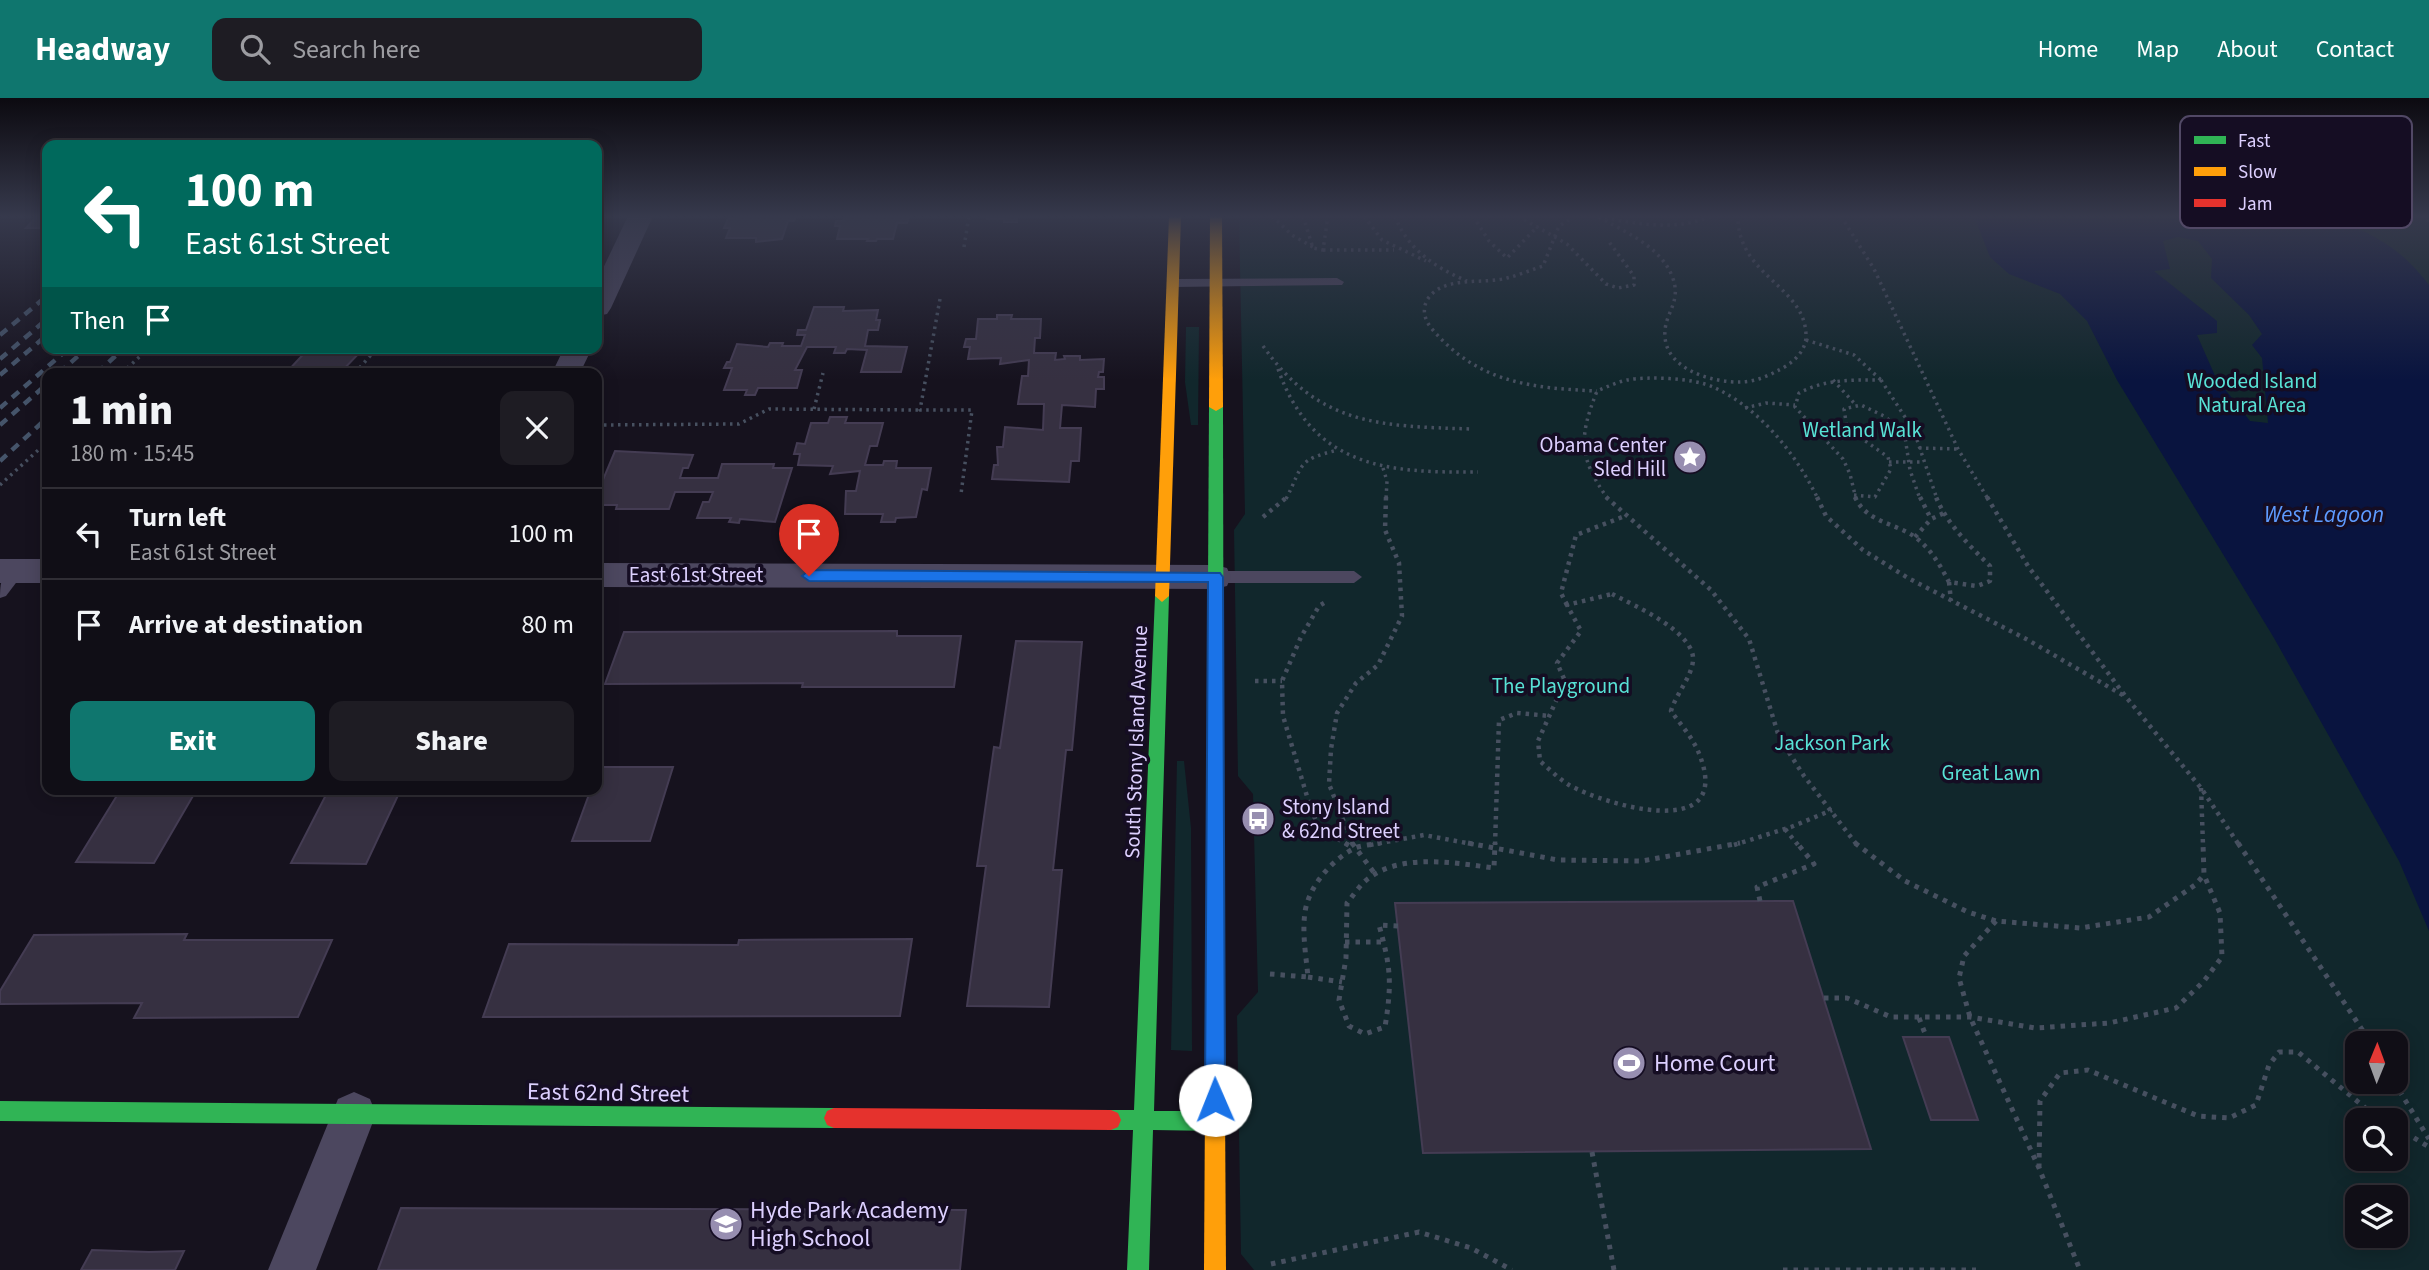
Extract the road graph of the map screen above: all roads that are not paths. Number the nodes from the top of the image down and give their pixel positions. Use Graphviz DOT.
graph roads {
  1 [pos="615,271"];
  2 [pos="1174,271"];
  3 [pos="1216,271"];
  4 [pos="1216,282"];
  5 [pos="1338,282"];
  6 [pos="1174,283"];
  7 [pos="602,298"];
  8 [pos="602,575"];
  9 [pos="1215,577"];
  10 [pos="1354,577"];
  11 [pos="1162,578"];
  12 [pos="0,1111"];
  13 [pos="354,1114"];
  14 [pos="1143,1121"];
  15 [pos="1215,1121"];
  16 [pos="292,1270"];
  17 [pos="1138,1270"];
  18 [pos="1215,1270"];
  1 -- 7 [label="street"];
  2 -- 6 [label="main road, South Stony Island Avenue"];
  3 -- 4 [label="main road"];
  4 -- 5 [label="lane"];
  4 -- 6 [label="lane"];
  4 -- 9 [label="main road"];
  6 -- 11 [label="main road, South Stony Island Avenue"];
  8 -- 11 [label="street, East 61st Street"];
  9 -- 10 [label="lane"];
  9 -- 11 [label="street, East 61st Street"];
  9 -- 15 [label="main road"];
  11 -- 14 [label="main road, South Stony Island Avenue"];
  12 -- 13 [label="main road, East 62nd Street"];
  13 -- 14 [label="main road, East 62nd Street"];
  13 -- 16 [label="street"];
  14 -- 15 [label="main road, East 62nd Street"];
  14 -- 17 [label="main road, South Stony Island Avenue"];
  15 -- 18 [label="main road"];
}
